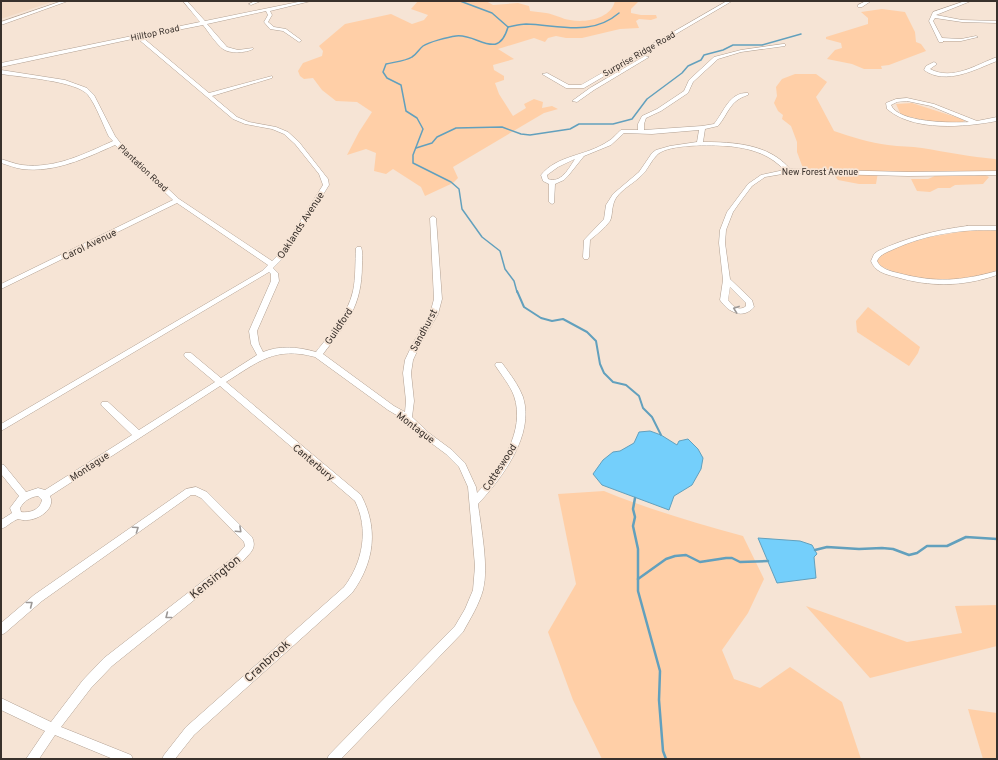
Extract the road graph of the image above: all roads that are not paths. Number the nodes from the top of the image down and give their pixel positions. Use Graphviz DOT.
graph roads {
  1 [pos="66,1"];
  2 [pos="185,1"];
  3 [pos="259,1"];
  4 [pos="309,1"];
  5 [pos="730,1"];
  6 [pos="869,1"];
  7 [pos="969,1"];
  8 [pos="251,4"];
  9 [pos="860,6"];
  10 [pos="267,10"];
  11 [pos="933,16"];
  12 [pos="707,21"];
  13 [pos="997,22"];
  14 [pos="204,23"];
  15 [pos="1,24"];
  16 [pos="139,37"];
  17 [pos="976,38"];
  18 [pos="299,41"];
  19 [pos="783,45"];
  20 [pos="251,49"];
  21 [pos="639,54"];
  22 [pos="647,57"];
  23 [pos="997,59"];
  24 [pos="934,64"];
  25 [pos="1,65"];
  26 [pos="1,72"];
  27 [pos="545,74"];
  28 [pos="270,77"];
  29 [pos="746,94"];
  30 [pos="208,95"];
  31 [pos="575,101"];
  32 [pos="997,119"];
  33 [pos="977,123"];
  34 [pos="702,128"];
  35 [pos="641,132"];
  36 [pos="116,142"];
  37 [pos="700,144"];
  38 [pos="581,156"];
  39 [pos="1,161"];
  40 [pos="788,171"];
  41 [pos="997,173"];
  42 [pos="552,182"];
  43 [pos="177,200"];
  44 [pos="552,202"];
  45 [pos="432,218"];
  46 [pos="997,228"];
  47 [pos="359,248"];
  48 [pos="586,257"];
  49 [pos="271,267"];
  50 [pos="997,273"];
  51 [pos="727,280"];
  52 [pos="1,287"];
  53 [pos="188,355"];
  54 [pos="318,355"];
  55 [pos="261,356"];
  56 [pos="499,365"];
  57 [pos="219,383"];
  58 [pos="105,404"];
  59 [pos="408,418"];
  60 [pos="1,428"];
  61 [pos="138,435"];
  62 [pos="1,468"];
  63 [pos="45,495"];
  64 [pos="24,496"];
  65 [pos="475,501"];
  66 [pos="17,515"];
  67 [pos="1,525"];
  68 [pos="363,563"];
  69 [pos="1,630"];
  70 [pos="1,704"];
  71 [pos="53,729"];
  72 [pos="32,759"];
  73 [pos="127,759"];
  74 [pos="168,759"];
  75 [pos="333,759"];
  1 -- 15 [label="street"];
  2 -- 14 [label="street"];
  3 -- 8 [label="street"];
  4 -- 10 [label="street, Hilltop Road"];
  5 -- 21 [label="street, Surprise Ridge Road"];
  6 -- 9 [label="street"];
  7 -- 11 [label="street"];
  10 -- 14 [label="street, Hilltop Road"];
  10 -- 18 [label="street"];
  11 -- 13 [label="street"];
  11 -- 17 [label="street"];
  12 -- 22 [label="street"];
  14 -- 16 [label="street, Hilltop Road"];
  14 -- 20 [label="street"];
  16 -- 25 [label="street, Hilltop Road"];
  16 -- 30 [label="street, Oaklands Avenue"];
  19 -- 35 [label="street"];
  21 -- 22 [label="street"];
  21 -- 27 [label="street, Surprise Ridge Road"];
  22 -- 31 [label="street"];
  23 -- 24 [label="street"];
  26 -- 36 [label="street, Plantation Road"];
  28 -- 30 [label="street"];
  29 -- 34 [label="street"];
  30 -- 49 [label="street, Oaklands Avenue"];
  32 -- 33 [label="street"];
  33 -- 33 [label="street"];
  34 -- 35 [label="street"];
  34 -- 37 [label="street"];
  35 -- 38 [label="street"];
  36 -- 39 [label="street"];
  36 -- 43 [label="street, Plantation Road"];
  37 -- 40 [label="street"];
  37 -- 48 [label="street"];
  38 -- 42 [label="street"];
  38 -- 42 [label="street"];
  40 -- 41 [label="street, New Forest Avenue"];
  40 -- 51 [label="street, New Forest Avenue"];
  42 -- 44 [label="street"];
  43 -- 49 [label="street, Plantation Road"];
  43 -- 52 [label="street, Carol Avenue"];
  45 -- 59 [label="street, Sandhurst"];
  46 -- 50 [label="street"];
  47 -- 54 [label="street, Guildford"];
  49 -- 55 [label="street"];
  49 -- 60 [label="street, Oaklands Avenue"];
  53 -- 57 [label="street, Canterbury"];
  54 -- 55 [label="street, Montague"];
  54 -- 59 [label="street, Montague"];
  55 -- 57 [label="street, Montague"];
  56 -- 65 [label="street, Cotteswood"];
  57 -- 61 [label="street, Montague"];
  57 -- 68 [label="street, Canterbury"];
  58 -- 61 [label="street"];
  59 -- 65 [label="street, Montague"];
  61 -- 63 [label="street, Montague"];
  62 -- 64 [label="street"];
  63 -- 64 [label="street"];
  63 -- 66 [label="street"];
  64 -- 66 [label="street"];
  65 -- 75 [label="street, Montague"];
  66 -- 67 [label="street"];
  68 -- 74 [label="street, Cranbrook"];
  69 -- 71 [label="street, Kensington, one-way"];
  70 -- 71 [label="street"];
  71 -- 72 [label="street, Kensington"];
  71 -- 73 [label="street"];
}
